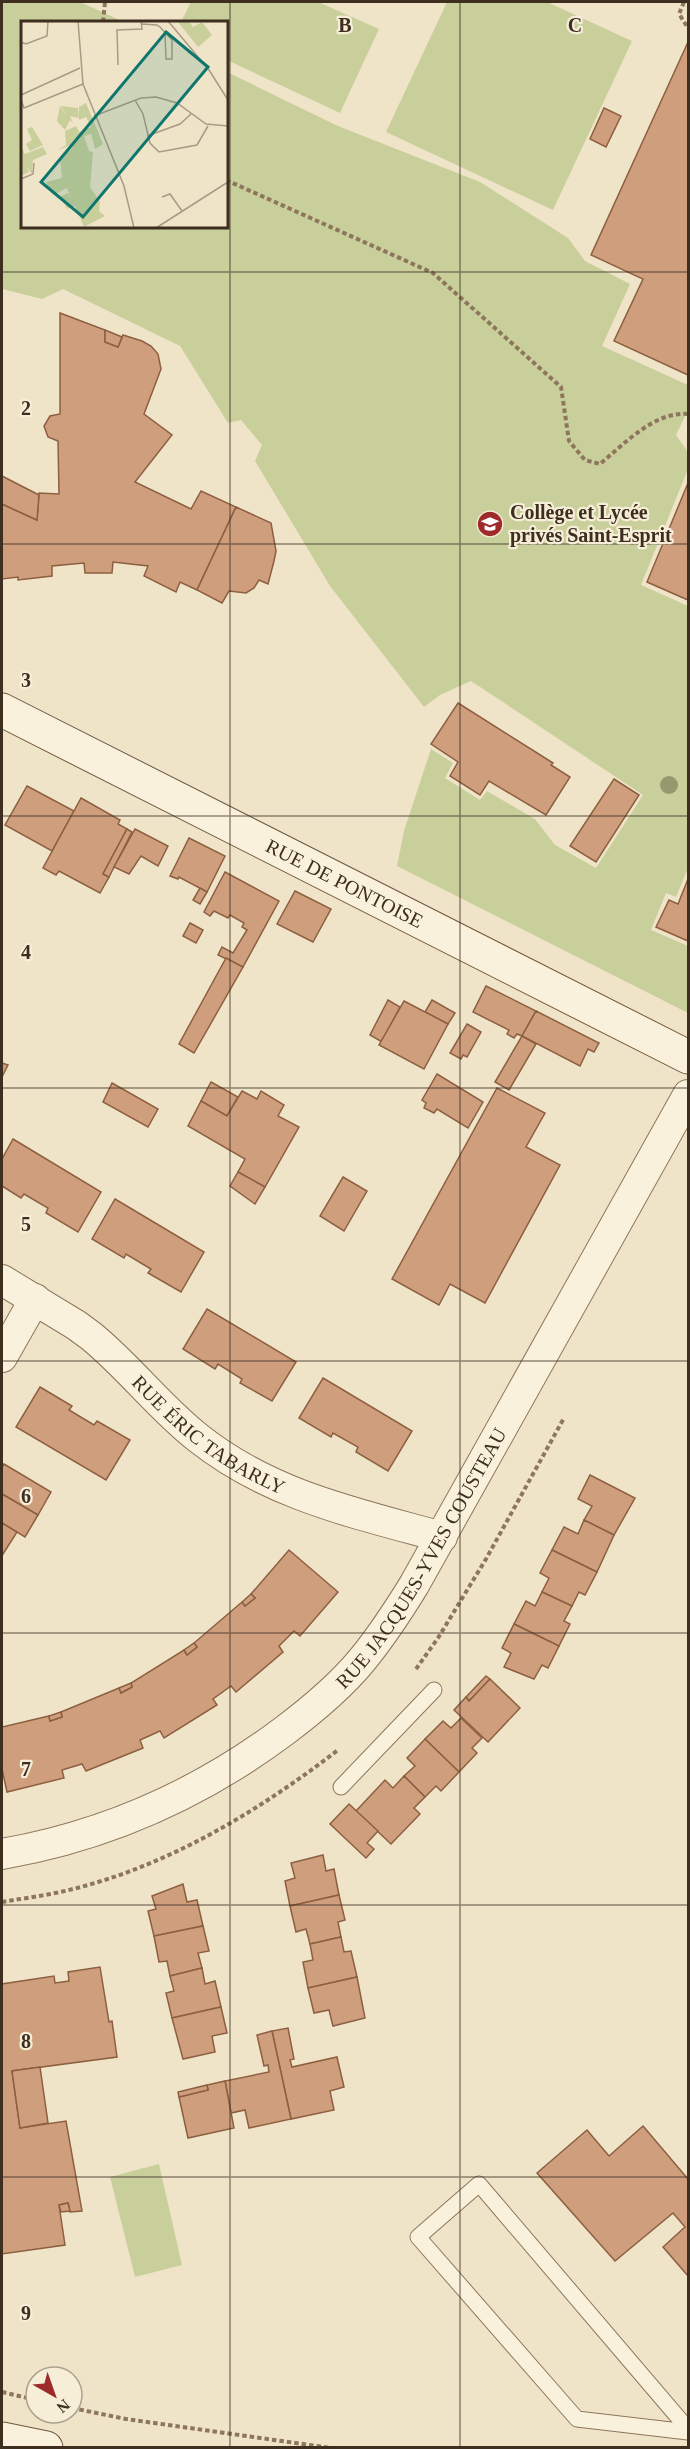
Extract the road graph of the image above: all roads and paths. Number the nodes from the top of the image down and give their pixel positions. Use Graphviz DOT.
graph roads {
  1 [pos="105,2"];
  2 [pos="684,2"];
  3 [pos="103,21"];
  4 [pos="688,28"];
  5 [pos="228,181"];
  6 [pos="688,414"];
  7 [pos="2,710"];
  8 [pos="688,1057"];
  9 [pos="688,1095"];
  10 [pos="2,1280"];
  11 [pos="35,1299"];
  12 [pos="2,1357"];
  13 [pos="442,1537"];
  14 [pos="434,1690"];
  15 [pos="341,1786"];
  16 [pos="2,1854"];
  17 [pos="2,2392"];
  18 [pos="24,2397"];
  19 [pos="84,2410"];
  20 [pos="688,2431"];
  21 [pos="2,2439"];
  22 [pos="46,2448"];
  23 [pos="331,2448"];
  1 -- 3 [label="path"];
  2 -- 4 [label="path"];
  5 -- 6 [label="path"];
  7 -- 8 [label="street, RUE DE PONTOISE"];
  9 -- 13 [label="street, RUE JACQUES-YVES COUSTEAU"];
  10 -- 11 [label="street, RUE ÉRIC TABARLY"];
  11 -- 12 [label="street"];
  11 -- 13 [label="street, RUE ÉRIC TABARLY"];
  13 -- 16 [label="street, RUE JACQUES-YVES COUSTEAU"];
  14 -- 15 [label="lane"];
  17 -- 18 [label="path"];
  19 -- 23 [label="path"];
  20 -- 20 [label="lane"];
  21 -- 22 [label="street"];
}
